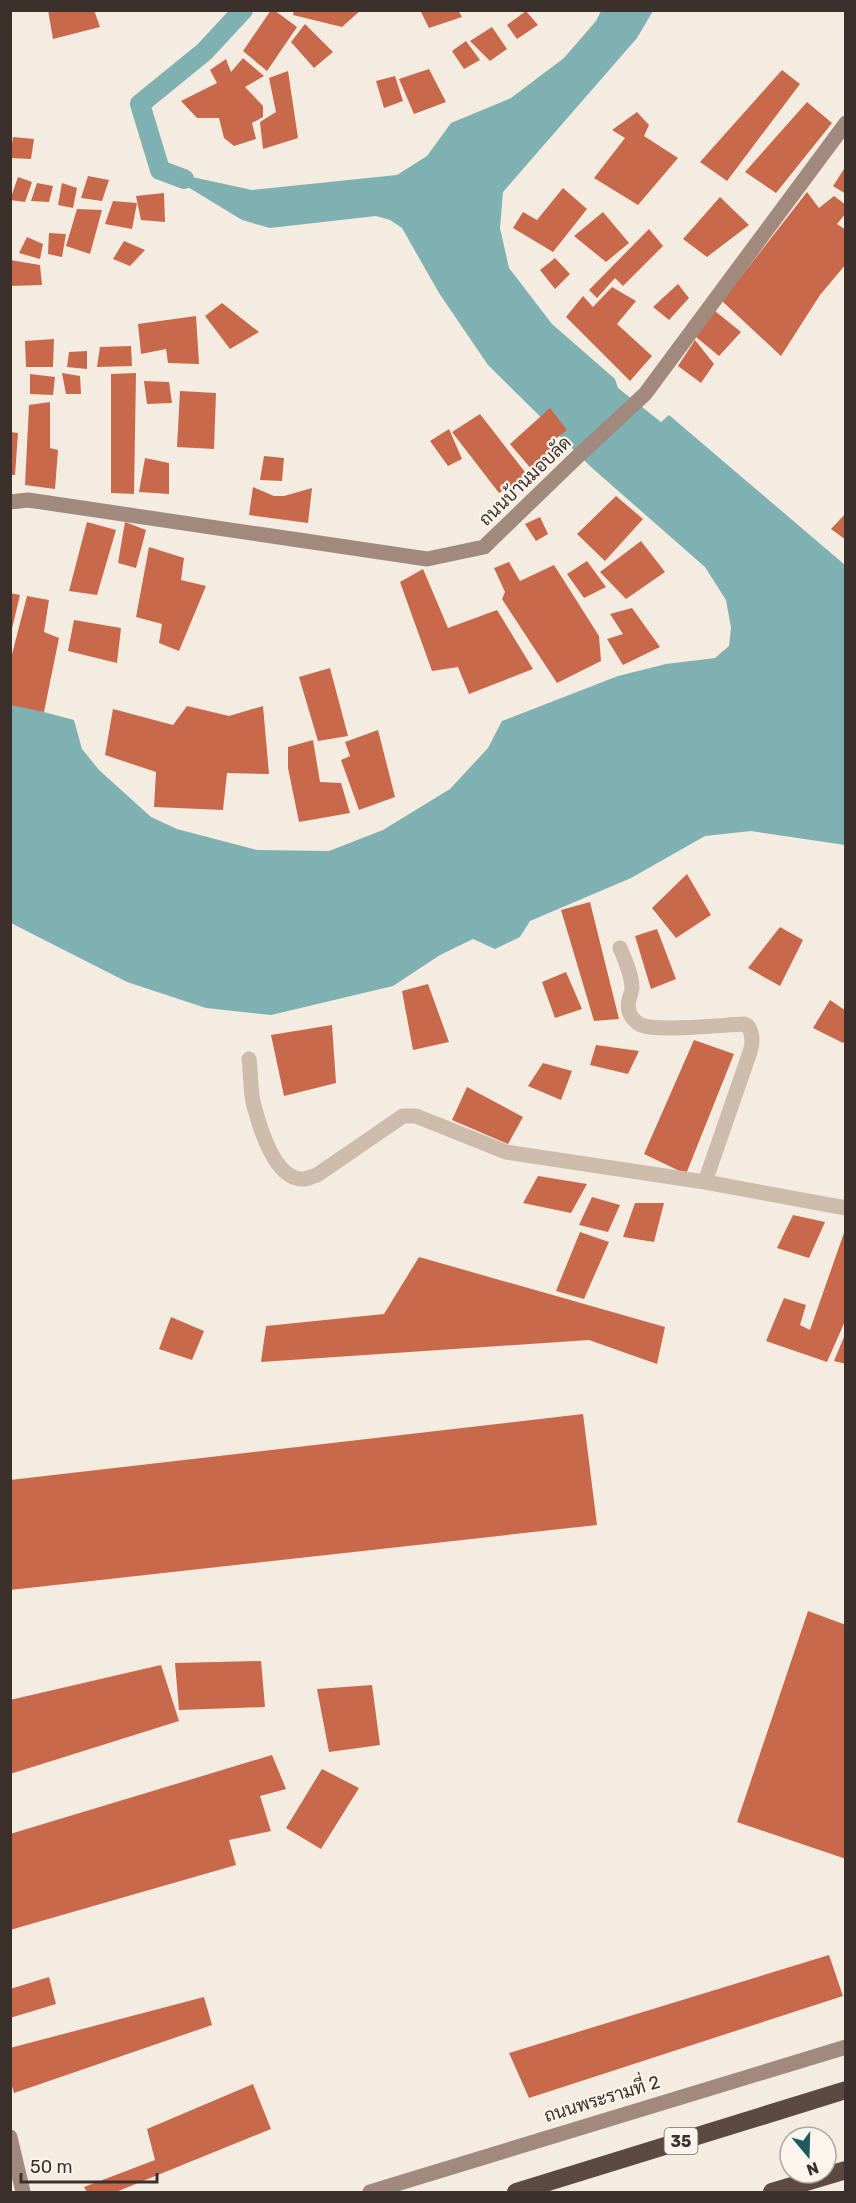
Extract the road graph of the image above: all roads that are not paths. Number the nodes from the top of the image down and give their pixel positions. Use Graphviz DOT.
graph roads {
  1 [pos="846,123"];
  2 [pos="10,502"];
  3 [pos="620,948"];
  4 [pos="249,1059"];
  5 [pos="705,1182"];
  6 [pos="846,1208"];
  7 [pos="846,2047"];
  8 [pos="846,2090"];
  9 [pos="10,2137"];
  10 [pos="846,2170"];
  11 [pos="23,2193"];
  12 [pos="370,2193"];
  13 [pos="516,2193"];
  14 [pos="772,2193"];
  1 -- 2 [label="street, ถนนบ้านมอบลัด"];
  3 -- 5 [label="street"];
  4 -- 5 [label="street"];
  5 -- 6 [label="street"];
  7 -- 12 [label="street, ถนนพระรามที่ 2 / 35"];
  8 -- 13 [label="highway, 35"];
  9 -- 11 [label="street"];
  10 -- 14 [label="highway"];
}
